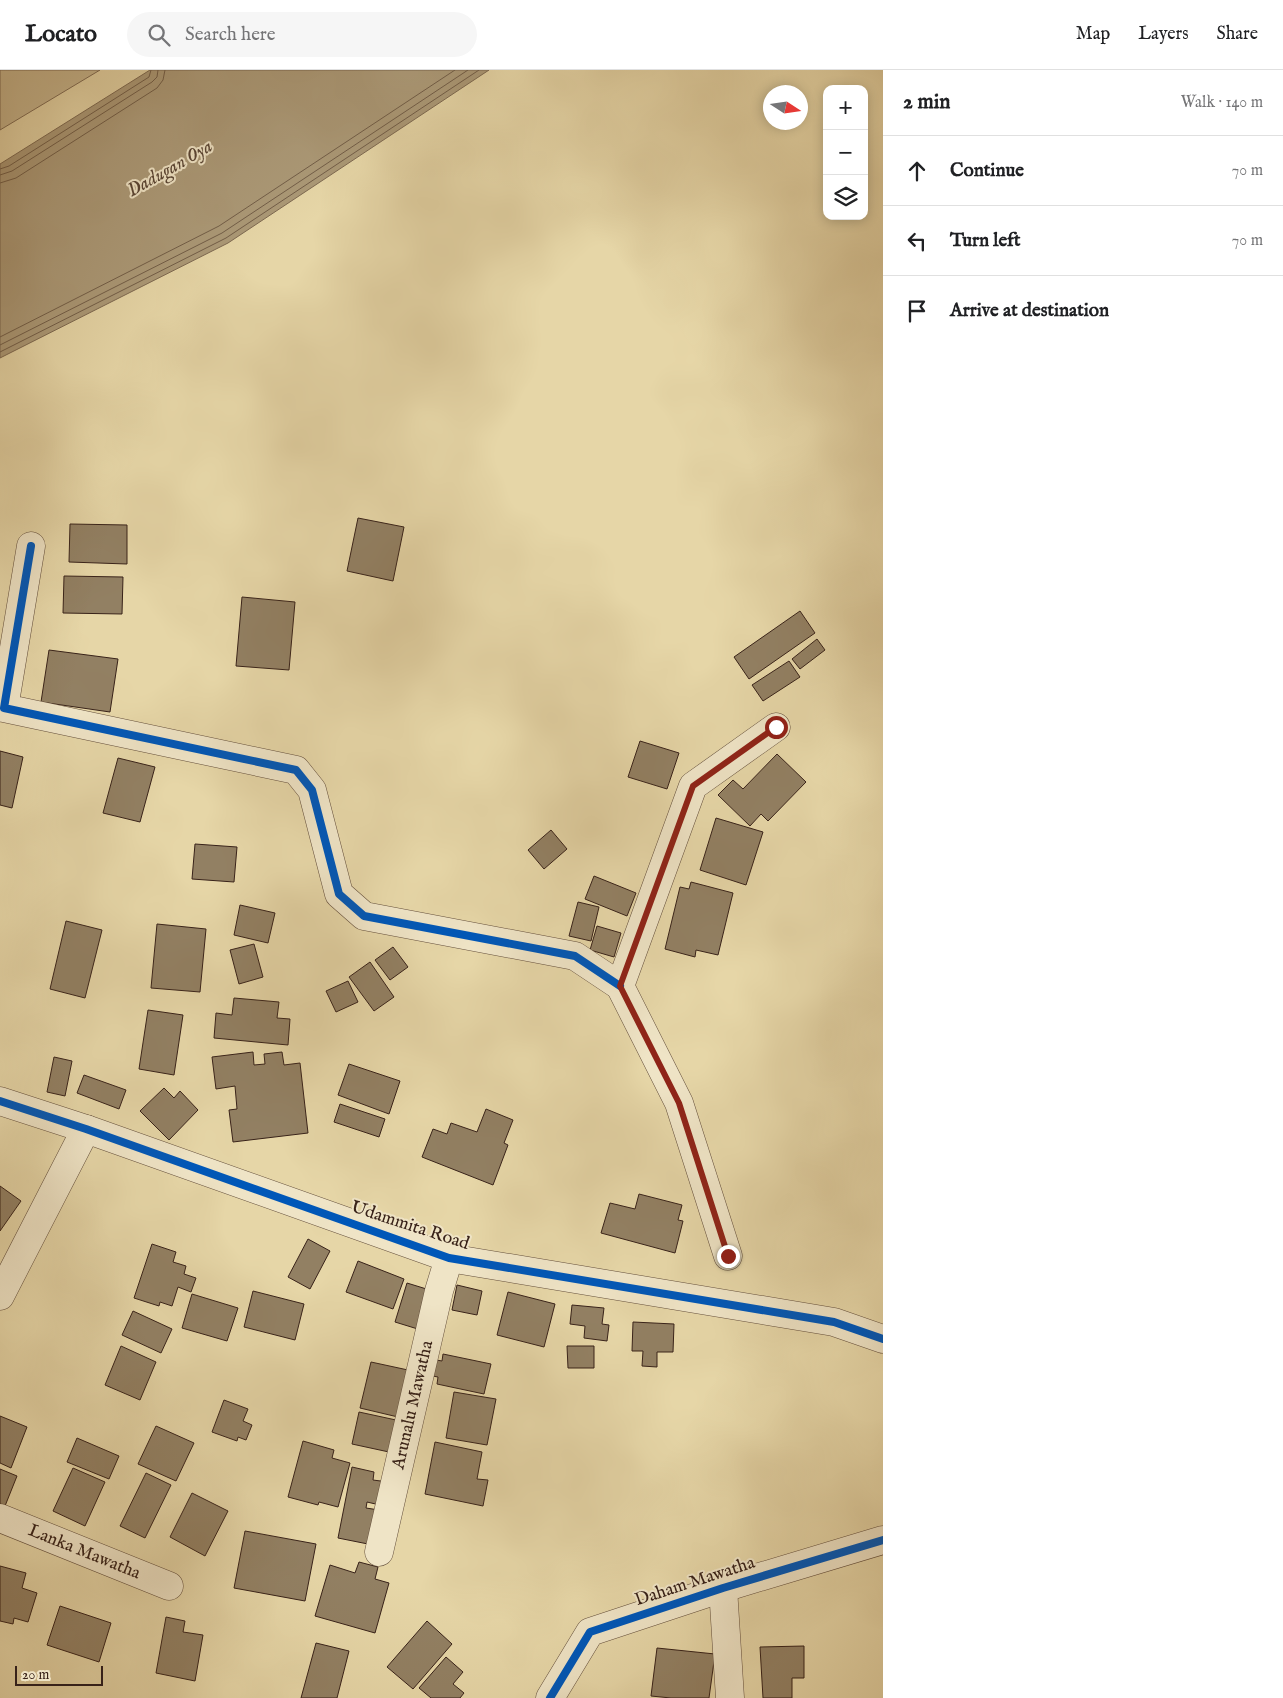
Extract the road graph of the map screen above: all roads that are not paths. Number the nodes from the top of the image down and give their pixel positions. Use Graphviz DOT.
graph roads {
  1 [pos="31,546"];
  2 [pos="776,727"];
  3 [pos="620,986"];
  4 [pos="0,1101"];
  5 [pos="86,1129"];
  6 [pos="728,1256"];
  7 [pos="449,1258"];
  8 [pos="0,1296"];
  9 [pos="883,1339"];
  10 [pos="0,1518"];
  11 [pos="883,1540"];
  12 [pos="379,1552"];
  13 [pos="169,1586"];
  14 [pos="723,1588"];
  15 [pos="550,1698"];
  16 [pos="730,1698"];
  1 -- 3 [label="street"];
  2 -- 3 [label="street"];
  3 -- 6 [label="street"];
  4 -- 5 [label="street, Udammita Road"];
  5 -- 7 [label="street, Udammita Road"];
  5 -- 8 [label="street"];
  7 -- 9 [label="street, Udammita Road"];
  7 -- 12 [label="street, Arunalu Mawatha"];
  10 -- 13 [label="street, Lanka Mawatha"];
  11 -- 14 [label="street, Daham Mawatha"];
  14 -- 15 [label="street, Daham Mawatha"];
  14 -- 16 [label="street"];
}
